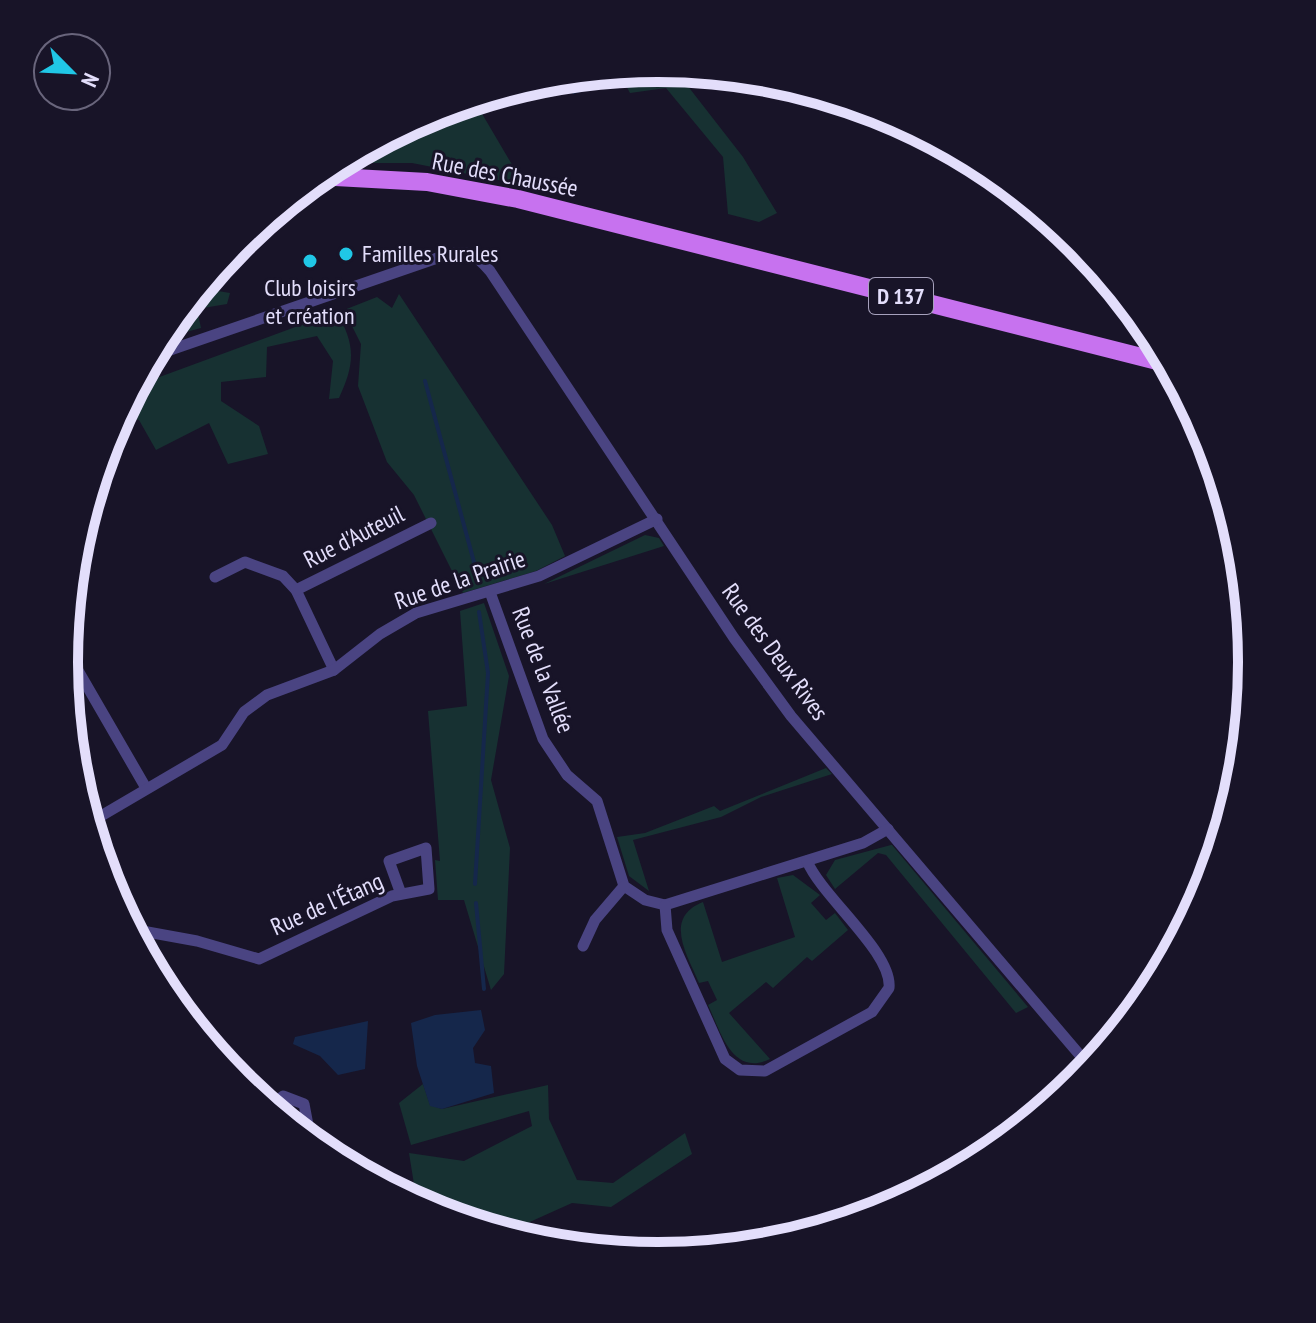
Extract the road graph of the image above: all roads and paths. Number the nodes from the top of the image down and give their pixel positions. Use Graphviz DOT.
graph roads {
  1 [pos="339,177"];
  2 [pos="169,351"];
  3 [pos="1153,360"];
  4 [pos="657,519"];
  5 [pos="431,523"];
  6 [pos="215,577"];
  7 [pos="296,590"];
  8 [pos="490,592"];
  9 [pos="334,670"];
  10 [pos="78,671"];
  11 [pos="146,788"];
  12 [pos="99,817"];
  13 [pos="888,829"];
  14 [pos="807,861"];
  15 [pos="624,886"];
  16 [pos="401,894"];
  17 [pos="665,905"];
  18 [pos="145,932"];
  19 [pos="583,946"];
  20 [pos="1082,1057"];
  21 [pos="279,1100"];
  22 [pos="308,1124"];
  1 -- 3 [label="main road, Rue des Chaussée / D 137"];
  2 -- 4 [label="street, Rue des Deux Rives"];
  4 -- 8 [label="street, Rue de la Prairie"];
  4 -- 13 [label="street, Rue des Deux Rives"];
  5 -- 7 [label="street, Rue d'Auteuil"];
  6 -- 7 [label="street, Rue d'Auteuil"];
  7 -- 9 [label="street, Rue d'Auteuil"];
  8 -- 9 [label="street, Rue de la Prairie"];
  8 -- 15 [label="street, Rue de la Vallée"];
  9 -- 11 [label="street, Rue de la Prairie"];
  10 -- 11 [label="street"];
  11 -- 12 [label="street, Rue de la Prairie"];
  13 -- 14 [label="street"];
  13 -- 20 [label="street, Rue des Deux Rives"];
  14 -- 17 [label="street"];
  14 -- 17 [label="street"];
  15 -- 17 [label="street"];
  15 -- 19 [label="street"];
  16 -- 16 [label="street, Rue de l'Étang"];
  16 -- 18 [label="street, Rue de l'Étang"];
  21 -- 22 [label="street"];
}
